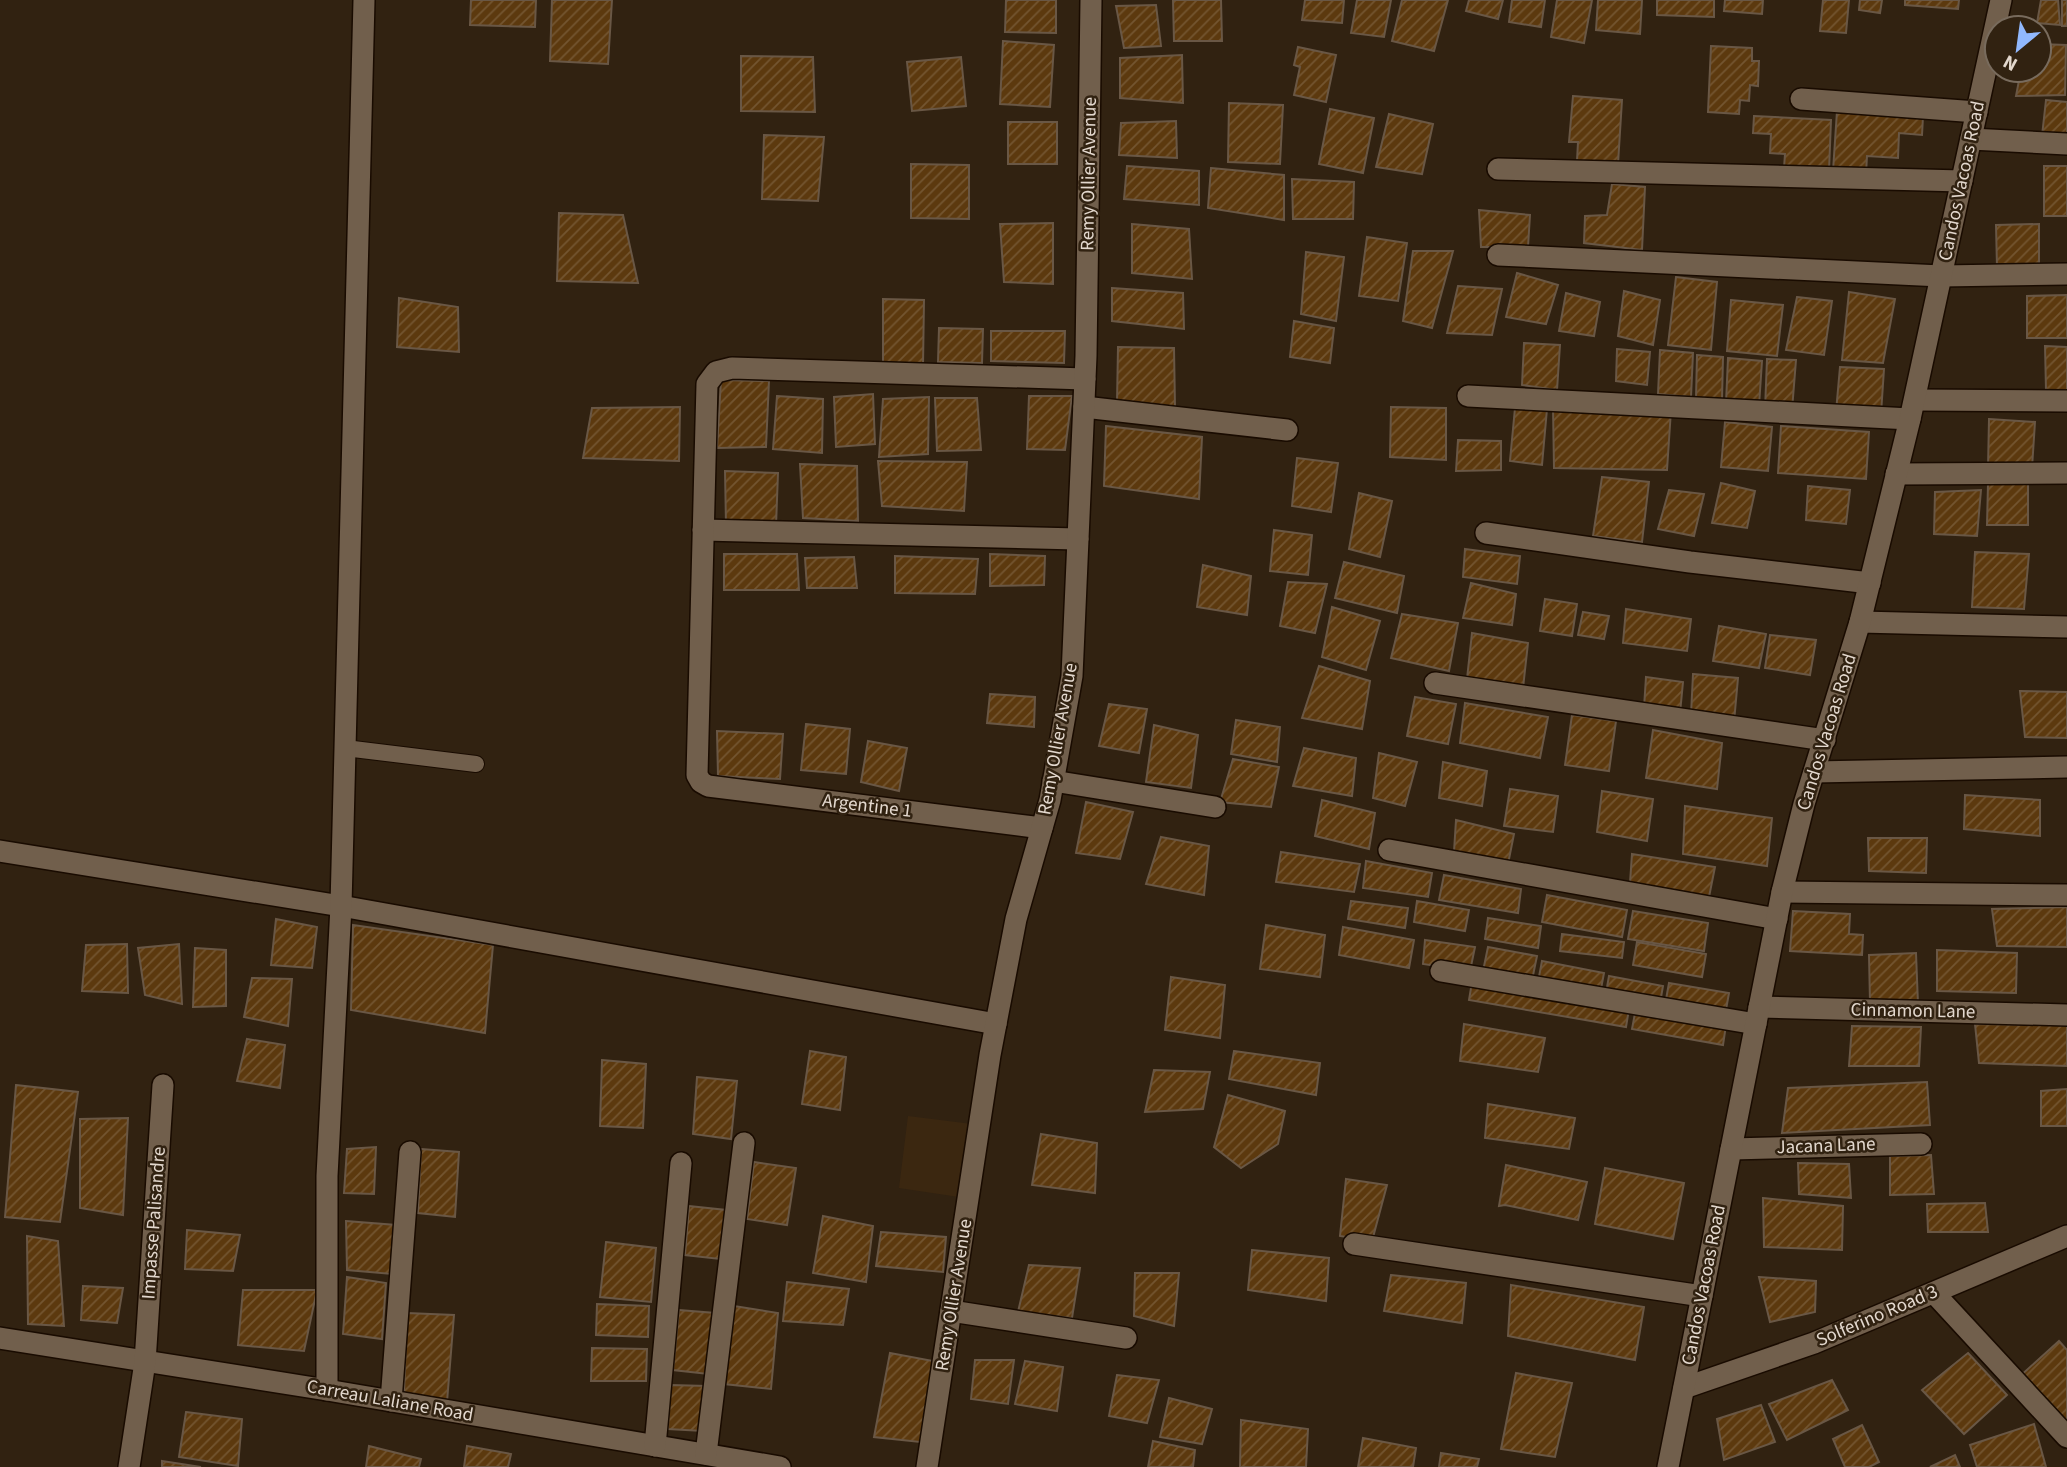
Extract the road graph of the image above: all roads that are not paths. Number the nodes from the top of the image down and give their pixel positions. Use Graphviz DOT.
graph roads {
  1 [pos="364,0"];
  2 [pos="1091,0"];
  3 [pos="2001,0"];
  4 [pos="1801,99"];
  5 [pos="1977,112"];
  6 [pos="1971,139"];
  7 [pos="2067,144"];
  8 [pos="1498,169"];
  9 [pos="1962,181"];
  10 [pos="1498,255"];
  11 [pos="2067,274"];
  12 [pos="1941,276"];
  13 [pos="1085,379"];
  14 [pos="1468,396"];
  15 [pos="2067,401"];
  16 [pos="1084,407"];
  17 [pos="1913,409"];
  18 [pos="1287,430"];
  19 [pos="2067,473"];
  20 [pos="1896,474"];
  21 [pos="704,530"];
  22 [pos="1486,533"];
  23 [pos="1078,539"];
  24 [pos="1870,583"];
  25 [pos="1860,622"];
  26 [pos="2067,627"];
  27 [pos="1435,683"];
  28 [pos="1825,740"];
  29 [pos="345,748"];
  30 [pos="476,764"];
  31 [pos="2067,766"];
  32 [pos="1814,772"];
  33 [pos="1053,781"];
  34 [pos="1215,807"];
  35 [pos="1042,828"];
  36 [pos="0,850"];
  37 [pos="1389,850"];
  38 [pos="1782,892"];
  39 [pos="2067,895"];
  40 [pos="341,906"];
  41 [pos="1777,919"];
  42 [pos="1441,971"];
  43 [pos="2067,1015"];
  44 [pos="1757,1016"];
  45 [pos="996,1024"];
  46 [pos="163,1085"];
  47 [pos="744,1143"];
  48 [pos="1921,1144"];
  49 [pos="1731,1149"];
  50 [pos="410,1152"];
  51 [pos="681,1163"];
  52 [pos="2067,1236"];
  53 [pos="1354,1244"];
  54 [pos="1934,1293"];
  55 [pos="1702,1296"];
  56 [pos="951,1311"];
  57 [pos="0,1338"];
  58 [pos="1126,1338"];
  59 [pos="145,1362"];
  60 [pos="1684,1388"];
  61 [pos="327,1390"];
  62 [pos="391,1401"];
  63 [pos="2067,1437"];
  64 [pos="655,1446"];
  65 [pos="706,1454"];
  66 [pos="129,1467"];
  67 [pos="780,1467"];
  68 [pos="928,1467"];
  69 [pos="1668,1467"];
  1 -- 29 [label="street"];
  2 -- 13 [label="street, Remy Ollier Avenue"];
  3 -- 5 [label="street, Candos Vacoas Road"];
  4 -- 5 [label="street"];
  5 -- 6 [label="street, Candos Vacoas Road"];
  6 -- 7 [label="street"];
  6 -- 9 [label="street, Candos Vacoas Road"];
  8 -- 9 [label="street"];
  9 -- 12 [label="street, Candos Vacoas Road"];
  10 -- 12 [label="street"];
  11 -- 12 [label="street"];
  12 -- 17 [label="street, Candos Vacoas Road"];
  13 -- 16 [label="street, Remy Ollier Avenue"];
  13 -- 21 [label="street"];
  14 -- 17 [label="street"];
  15 -- 17 [label="street"];
  16 -- 18 [label="street"];
  16 -- 23 [label="street, Remy Ollier Avenue"];
  17 -- 20 [label="street, Candos Vacoas Road"];
  19 -- 20 [label="street"];
  20 -- 24 [label="street, Candos Vacoas Road"];
  21 -- 23 [label="street"];
  21 -- 35 [label="street, Argentine 1"];
  22 -- 24 [label="street"];
  23 -- 33 [label="street, Remy Ollier Avenue"];
  24 -- 25 [label="street, Candos Vacoas Road"];
  25 -- 26 [label="street"];
  25 -- 28 [label="street, Candos Vacoas Road"];
  27 -- 28 [label="street"];
  28 -- 32 [label="street, Candos Vacoas Road"];
  29 -- 30 [label="lane"];
  29 -- 40 [label="street"];
  31 -- 32 [label="street"];
  32 -- 38 [label="street, Candos Vacoas Road"];
  33 -- 34 [label="street"];
  33 -- 35 [label="street, Remy Ollier Avenue"];
  35 -- 45 [label="street, Remy Ollier Avenue"];
  36 -- 40 [label="street"];
  37 -- 41 [label="street"];
  38 -- 39 [label="street"];
  38 -- 41 [label="street, Candos Vacoas Road"];
  40 -- 45 [label="street"];
  40 -- 61 [label="street"];
  41 -- 44 [label="street, Candos Vacoas Road"];
  42 -- 44 [label="street, Cinnamon Lane"];
  43 -- 44 [label="street, Cinnamon Lane"];
  44 -- 49 [label="street, Candos Vacoas Road"];
  45 -- 56 [label="street, Remy Ollier Avenue"];
  46 -- 59 [label="street, Impasse Palisandre"];
  47 -- 65 [label="street"];
  48 -- 49 [label="street, Jacana Lane"];
  49 -- 55 [label="street, Candos Vacoas Road"];
  50 -- 62 [label="street"];
  51 -- 64 [label="street"];
  52 -- 54 [label="street, Solferino Road 3"];
  53 -- 55 [label="street"];
  54 -- 60 [label="street, Solferino Road 3"];
  54 -- 63 [label="street"];
  55 -- 60 [label="street, Candos Vacoas Road"];
  56 -- 58 [label="street"];
  56 -- 68 [label="street, Remy Ollier Avenue"];
  57 -- 59 [label="street, Carreau Laliane Road"];
  59 -- 61 [label="street, Carreau Laliane Road"];
  59 -- 66 [label="street, Impasse Palisandre"];
  60 -- 69 [label="street, Candos Vacoas Road"];
  61 -- 62 [label="street, Carreau Laliane Road"];
  62 -- 64 [label="street, Carreau Laliane Road"];
  64 -- 65 [label="street, Carreau Laliane Road"];
  65 -- 67 [label="street, Carreau Laliane Road"];
}
